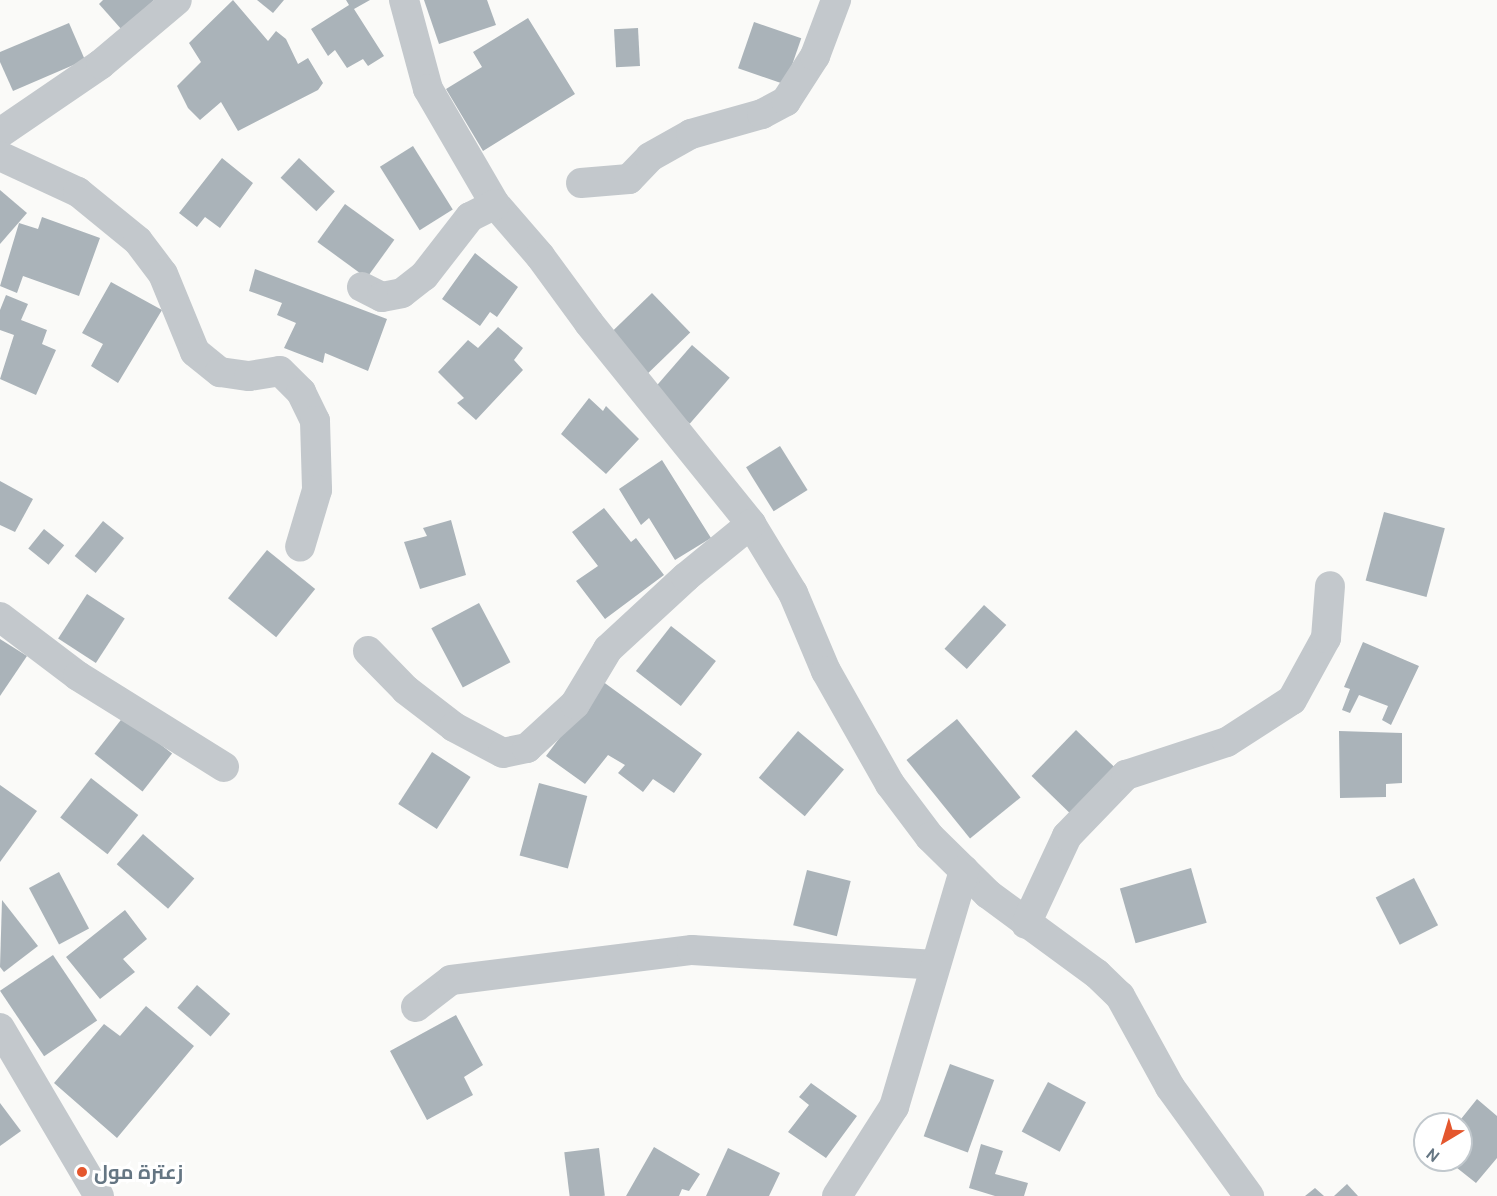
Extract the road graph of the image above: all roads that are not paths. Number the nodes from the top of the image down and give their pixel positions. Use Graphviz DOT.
graph roads {
  1 [pos="177,0"];
  2 [pos="404,0"];
  3 [pos="836,0"];
  4 [pos="0,133"];
  5 [pos="0,156"];
  6 [pos="581,183"];
  7 [pos="495,204"];
  8 [pos="362,287"];
  9 [pos="751,524"];
  10 [pos="300,547"];
  11 [pos="1330,586"];
  12 [pos="0,617"];
  13 [pos="368,651"];
  14 [pos="224,767"];
  15 [pos="964,870"];
  16 [pos="1026,924"];
  17 [pos="936,965"];
  18 [pos="416,1007"];
  19 [pos="0,1028"];
  20 [pos="99,1196"];
  21 [pos="837,1196"];
  22 [pos="1250,1196"];
  1 -- 4 [label="street"];
  2 -- 7 [label="street"];
  3 -- 6 [label="street"];
  5 -- 10 [label="street"];
  7 -- 8 [label="street"];
  7 -- 9 [label="street"];
  9 -- 13 [label="street"];
  9 -- 15 [label="street"];
  11 -- 16 [label="street"];
  12 -- 14 [label="street"];
  15 -- 16 [label="street"];
  15 -- 17 [label="street"];
  16 -- 22 [label="street"];
  17 -- 18 [label="street"];
  17 -- 21 [label="street"];
  19 -- 20 [label="street"];
}
